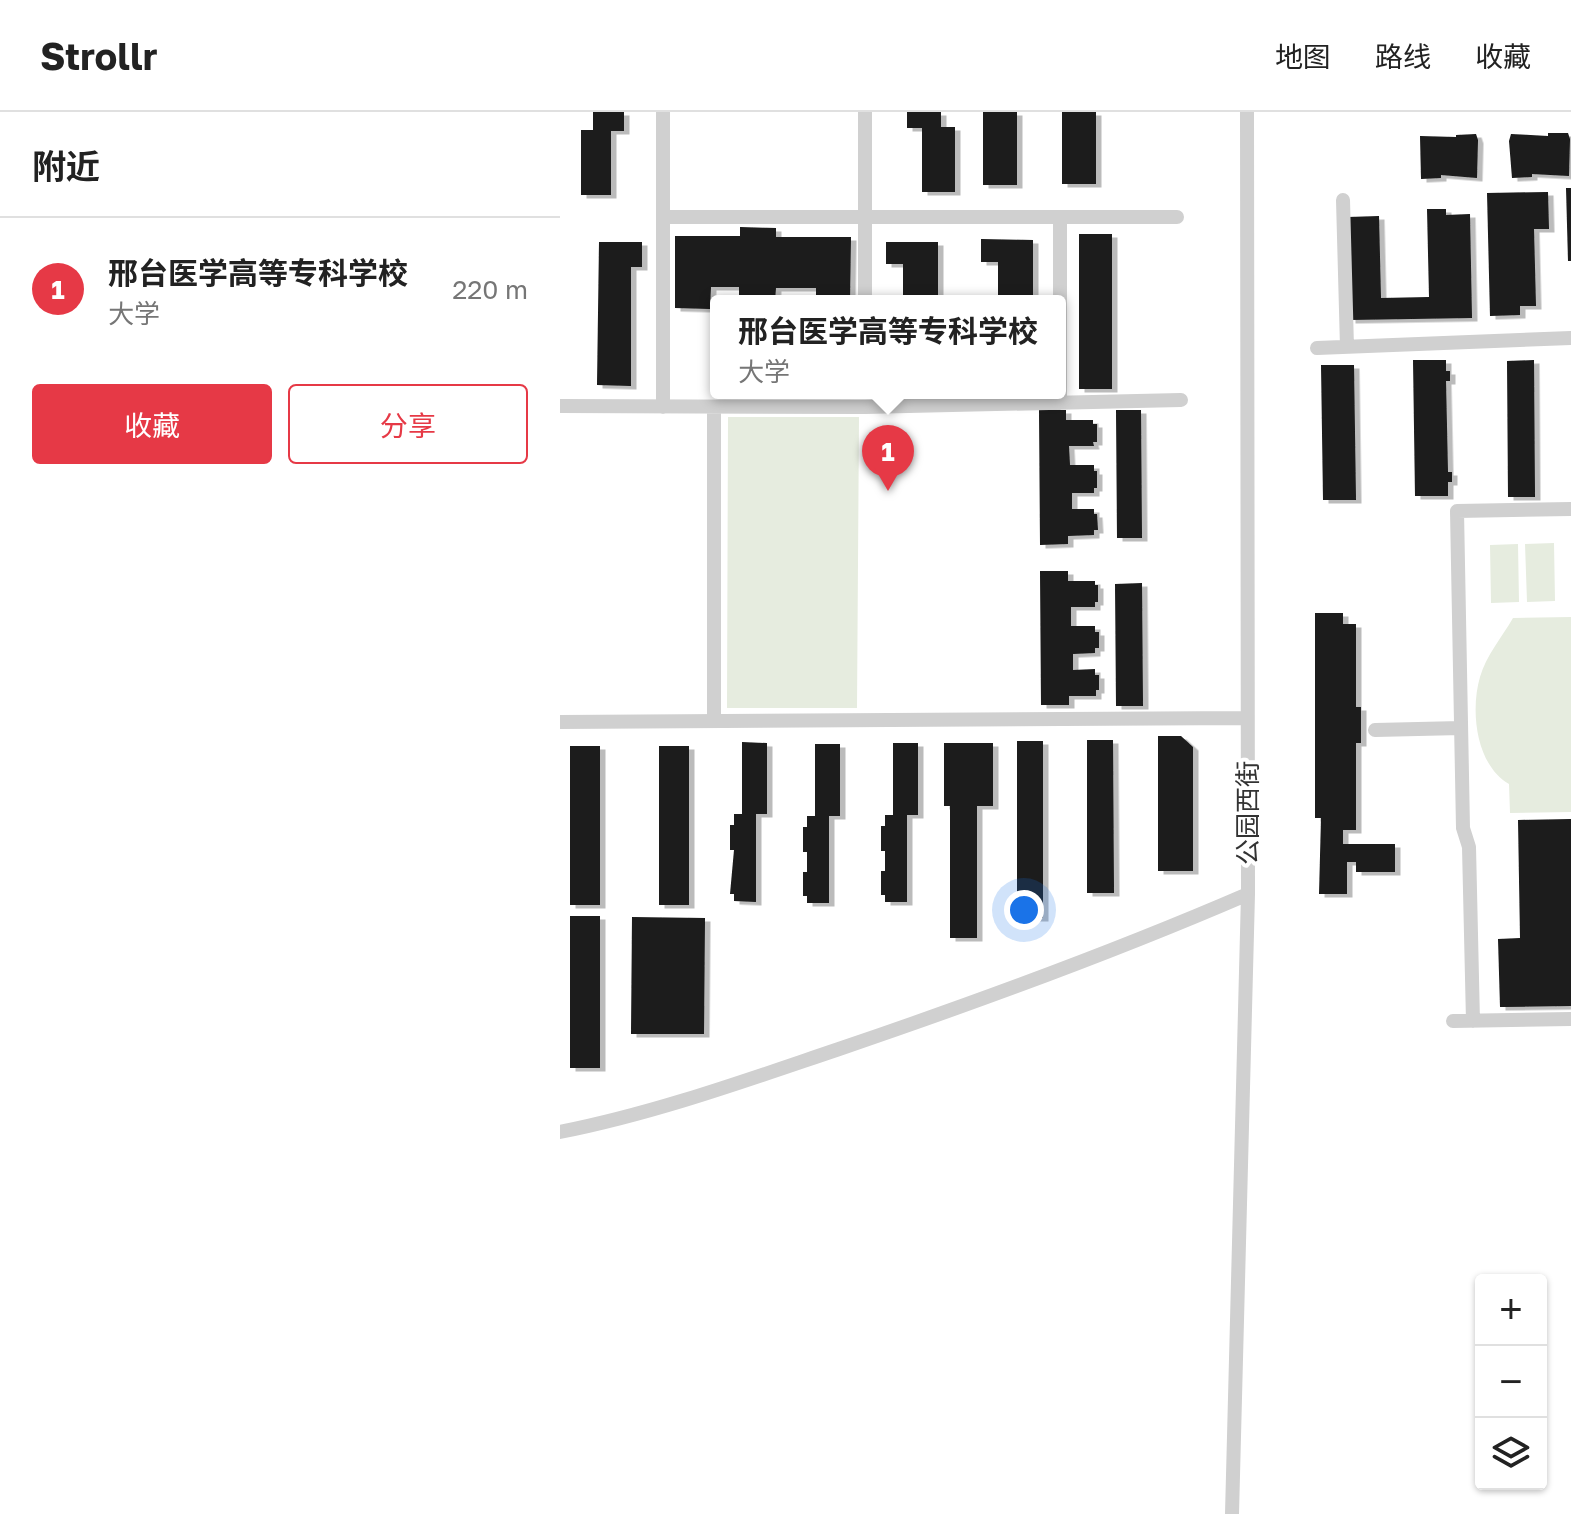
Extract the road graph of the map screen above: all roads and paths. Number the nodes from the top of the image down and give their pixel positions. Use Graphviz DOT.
graph roads {
  1 [pos="663,112"];
  2 [pos="865,112"];
  3 [pos="1247,112"];
  4 [pos="1343,200"];
  5 [pos="663,217"];
  6 [pos="865,217"];
  7 [pos="1060,217"];
  8 [pos="1177,217"];
  9 [pos="865,295"];
  10 [pos="1060,295"];
  11 [pos="1571,338"];
  12 [pos="1347,347"];
  13 [pos="1317,348"];
  14 [pos="1060,399"];
  15 [pos="865,400"];
  16 [pos="1181,400"];
  17 [pos="1060,403"];
  18 [pos="560,406"];
  19 [pos="663,407"];
  20 [pos="714,407"];
  21 [pos="1571,509"];
  22 [pos="1247,718"];
  23 [pos="714,721"];
  24 [pos="560,722"];
  25 [pos="1461,728"];
  26 [pos="1375,730"];
  27 [pos="1248,894"];
  28 [pos="1571,1019"];
  29 [pos="1453,1021"];
  30 [pos="1473,1021"];
  31 [pos="560,1132"];
  32 [pos="1232,1514"];
  1 -- 5 [label="street"];
  2 -- 6 [label="street"];
  3 -- 22 [label="street, 公园西街"];
  4 -- 12 [label="street"];
  5 -- 6 [label="street"];
  5 -- 19 [label="street"];
  6 -- 7 [label="street"];
  6 -- 9 [label="street"];
  7 -- 8 [label="street"];
  7 -- 10 [label="street"];
  11 -- 12 [label="street"];
  12 -- 13 [label="street"];
  14 -- 17 [label="street"];
  15 -- 17 [label="street"];
  15 -- 20 [label="street"];
  16 -- 17 [label="street"];
  18 -- 19 [label="street"];
  19 -- 20 [label="street"];
  20 -- 23 [label="street"];
  21 -- 25 [label="street"];
  22 -- 23 [label="street"];
  22 -- 27 [label="street, 公园西街"];
  23 -- 24 [label="street"];
  25 -- 26 [label="street"];
  25 -- 30 [label="street"];
  27 -- 31 [label="street"];
  27 -- 32 [label="street, 公园西街"];
  28 -- 30 [label="street"];
  29 -- 30 [label="street"];
}
